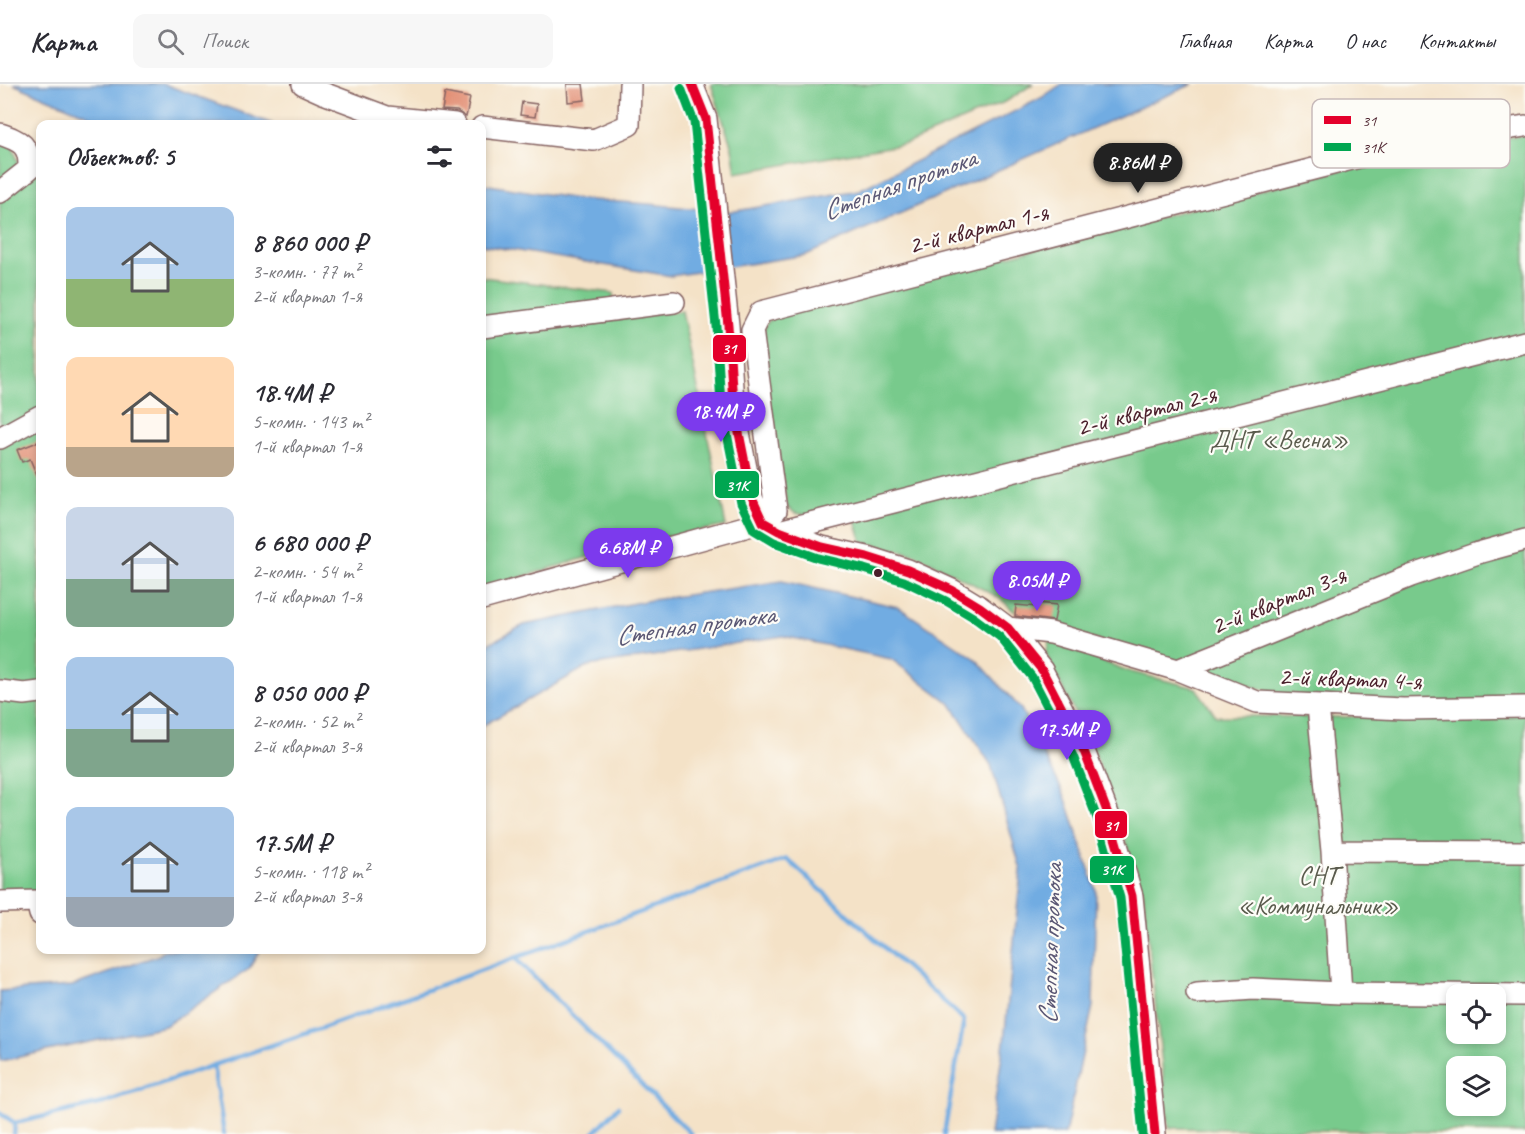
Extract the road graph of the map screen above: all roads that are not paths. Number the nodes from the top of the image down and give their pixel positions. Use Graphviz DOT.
graph roads {
  1 [pos="303,84"];
  2 [pos="630,84"];
  3 [pos="692,84"];
  4 [pos="416,120"];
  5 [pos="1525,126"];
  6 [pos="486,128"];
  7 [pos="1510,128"];
  8 [pos="0,134"];
  9 [pos="1317,168"];
  10 [pos="0,192"];
  11 [pos="674,302"];
  12 [pos="486,326"];
  13 [pos="1525,342"];
  14 [pos="36,418"];
  15 [pos="0,438"];
  16 [pos="771,526"];
  17 [pos="1525,540"];
  18 [pos="486,598"];
  19 [pos="1008,628"];
  20 [pos="1178,670"];
  21 [pos="0,691"];
  22 [pos="36,692"];
  23 [pos="1318,706"];
  24 [pos="1525,707"];
  25 [pos="1332,851"];
  26 [pos="1525,852"];
  27 [pos="36,901"];
  28 [pos="0,902"];
  29 [pos="1197,993"];
  30 [pos="1341,993"];
  31 [pos="1525,995"];
  32 [pos="1155,1134"];
  1 -- 4 [label="street"];
  2 -- 6 [label="street"];
  3 -- 16 [label="street"];
  5 -- 7 [label="street, 2-й квартал 1-я"];
  8 -- 10 [label="street"];
  9 -- 16 [label="street, 2-й квартал 1-я"];
  11 -- 12 [label="street"];
  13 -- 16 [label="street, 2-й квартал 2-я"];
  14 -- 15 [label="street"];
  16 -- 18 [label="street, 2-й квартал 2-я"];
  16 -- 19 [label="street"];
  17 -- 20 [label="street, 2-й квартал 3-я"];
  19 -- 20 [label="street"];
  19 -- 32 [label="street"];
  20 -- 23 [label="street, 2-й квартал 4-я"];
  21 -- 22 [label="street"];
  23 -- 24 [label="street, 2-й квартал 4-я"];
  23 -- 25 [label="street"];
  25 -- 26 [label="street"];
  25 -- 30 [label="street"];
  27 -- 28 [label="street"];
  29 -- 30 [label="street"];
  30 -- 31 [label="street"];
}
